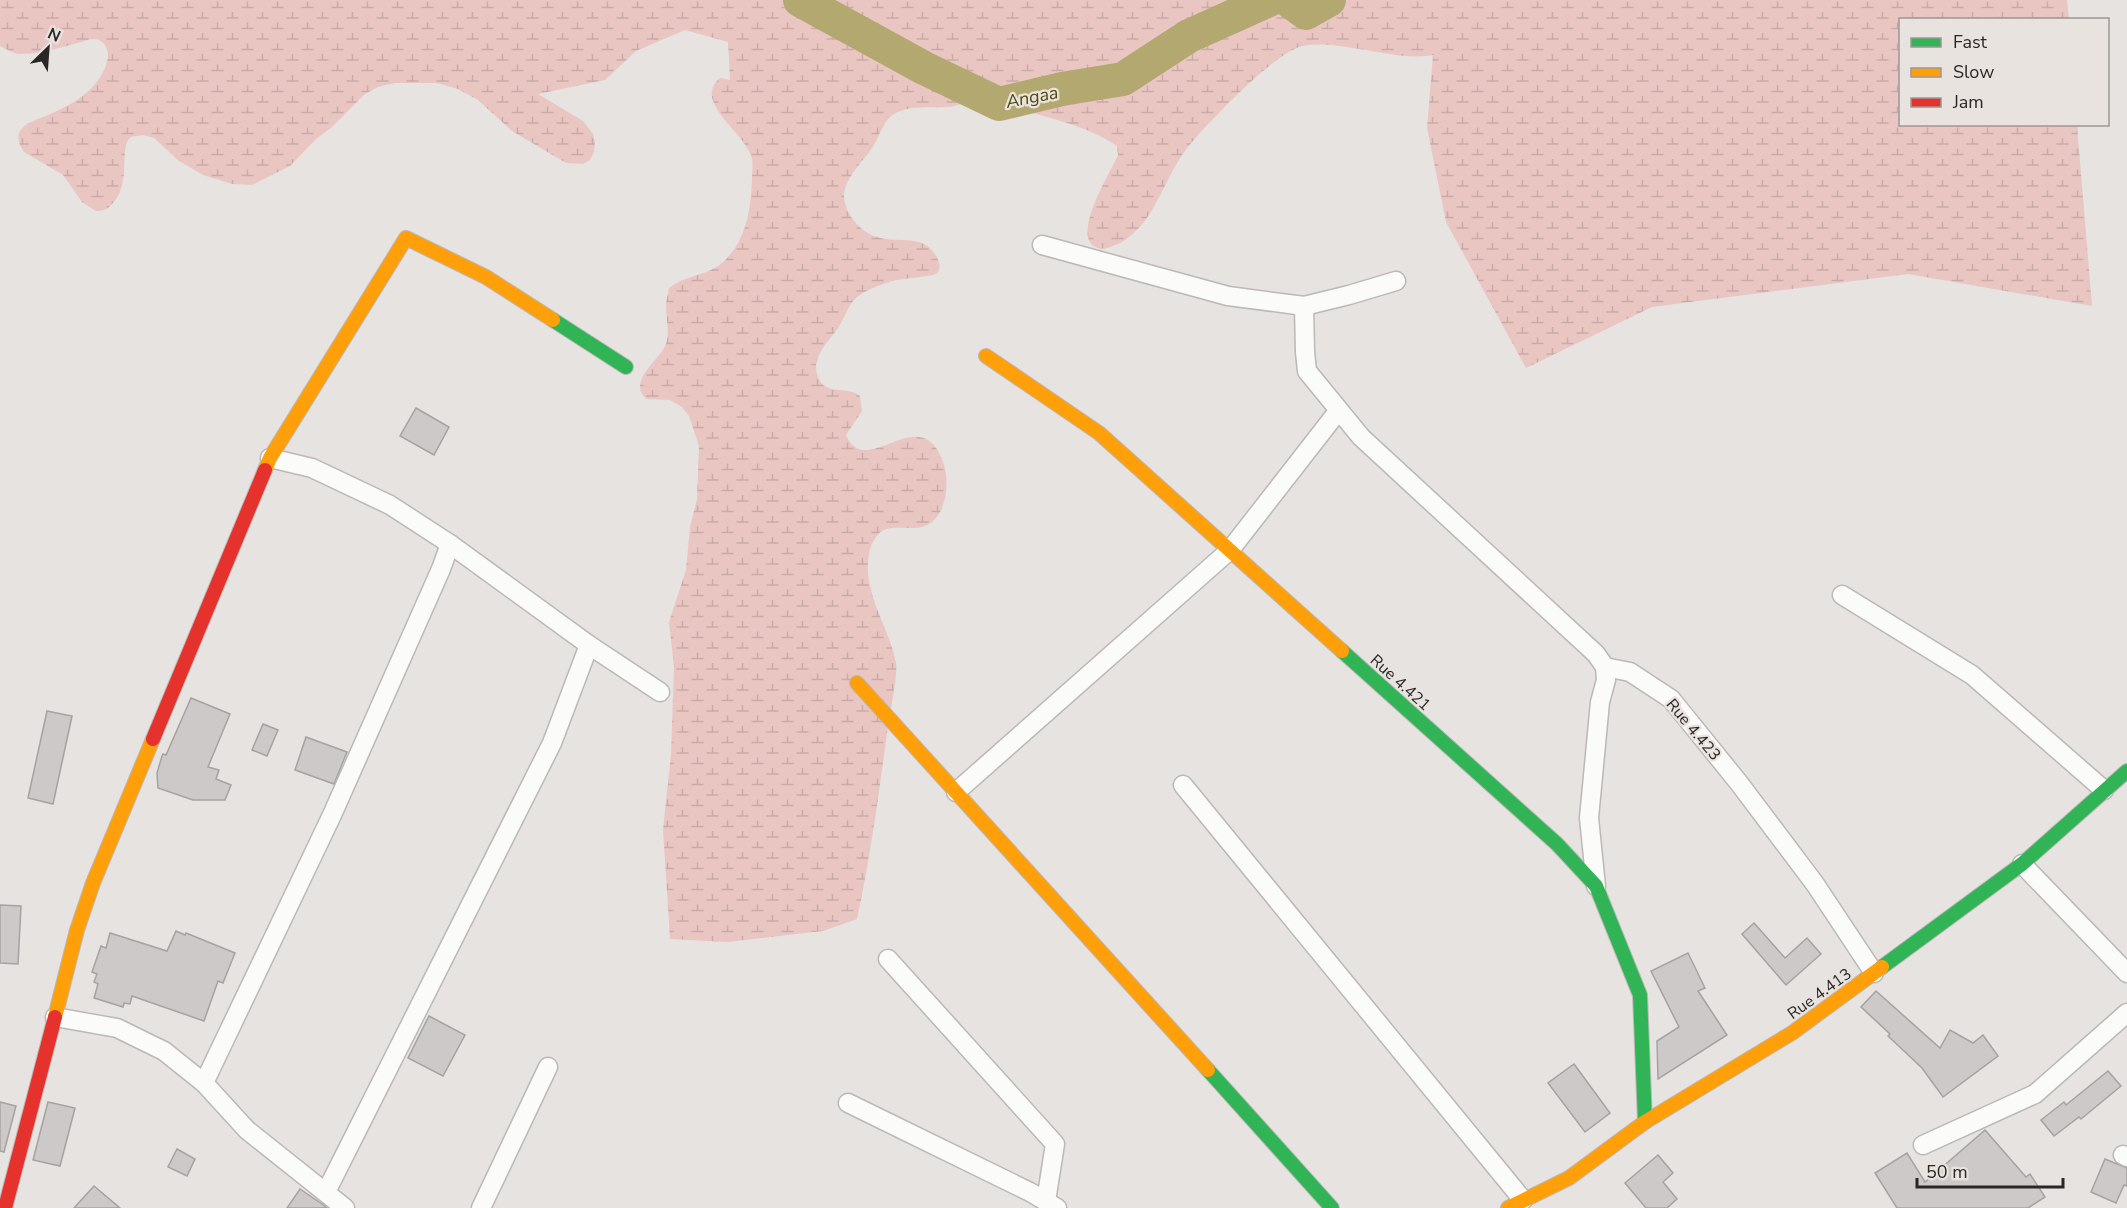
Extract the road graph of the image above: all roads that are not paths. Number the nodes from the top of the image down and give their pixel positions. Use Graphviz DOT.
graph roads {
  1 [pos="1042,245"];
  2 [pos="1396,281"];
  3 [pos="1304,306"];
  4 [pos="986,356"];
  5 [pos="626,367"];
  6 [pos="1338,410"];
  7 [pos="270,458"];
  8 [pos="450,544"];
  9 [pos="1230,550"];
  10 [pos="1842,595"];
  11 [pos="589,645"];
  12 [pos="1605,667"];
  13 [pos="857,683"];
  14 [pos="660,692"];
  15 [pos="2127,771"];
  16 [pos="1183,785"];
  17 [pos="2104,790"];
  18 [pos="956,792"];
  19 [pos="2022,864"];
  20 [pos="1596,886"];
  21 [pos="888,960"];
  22 [pos="1875,973"];
  23 [pos="2127,973"];
  24 [pos="2127,1013"];
  25 [pos="55,1017"];
  26 [pos="548,1067"];
  27 [pos="204,1083"];
  28 [pos="848,1103"];
  29 [pos="1645,1122"];
  30 [pos="1923,1145"];
  31 [pos="326,1192"];
  32 [pos="1516,1204"];
  33 [pos="1052,1205"];
  34 [pos="5,1208"];
  35 [pos="345,1208"];
  36 [pos="481,1208"];
  37 [pos="1332,1208"];
  1 -- 3 [label="street"];
  2 -- 3 [label="street"];
  3 -- 6 [label="street"];
  4 -- 9 [label="street, Rue 4.421"];
  5 -- 7 [label="street"];
  6 -- 9 [label="street"];
  6 -- 12 [label="street"];
  7 -- 8 [label="street"];
  7 -- 25 [label="street"];
  8 -- 11 [label="street"];
  8 -- 27 [label="street"];
  9 -- 18 [label="street"];
  9 -- 20 [label="street, Rue 4.421"];
  10 -- 17 [label="street"];
  11 -- 14 [label="street"];
  11 -- 31 [label="street"];
  12 -- 20 [label="street"];
  12 -- 22 [label="street, Rue 4.423"];
  13 -- 18 [label="street"];
  15 -- 17 [label="street, Rue 4.413"];
  16 -- 32 [label="street"];
  17 -- 19 [label="street, Rue 4.413"];
  18 -- 37 [label="street"];
  19 -- 22 [label="street, Rue 4.413"];
  19 -- 23 [label="street"];
  20 -- 29 [label="street, Rue 4.421"];
  21 -- 33 [label="street"];
  22 -- 29 [label="street, Rue 4.413"];
  24 -- 30 [label="street"];
  25 -- 27 [label="street"];
  25 -- 34 [label="street"];
  26 -- 36 [label="street"];
  27 -- 31 [label="street"];
  28 -- 33 [label="street"];
  29 -- 32 [label="street, Rue 4.413"];
  31 -- 35 [label="street"];
}
